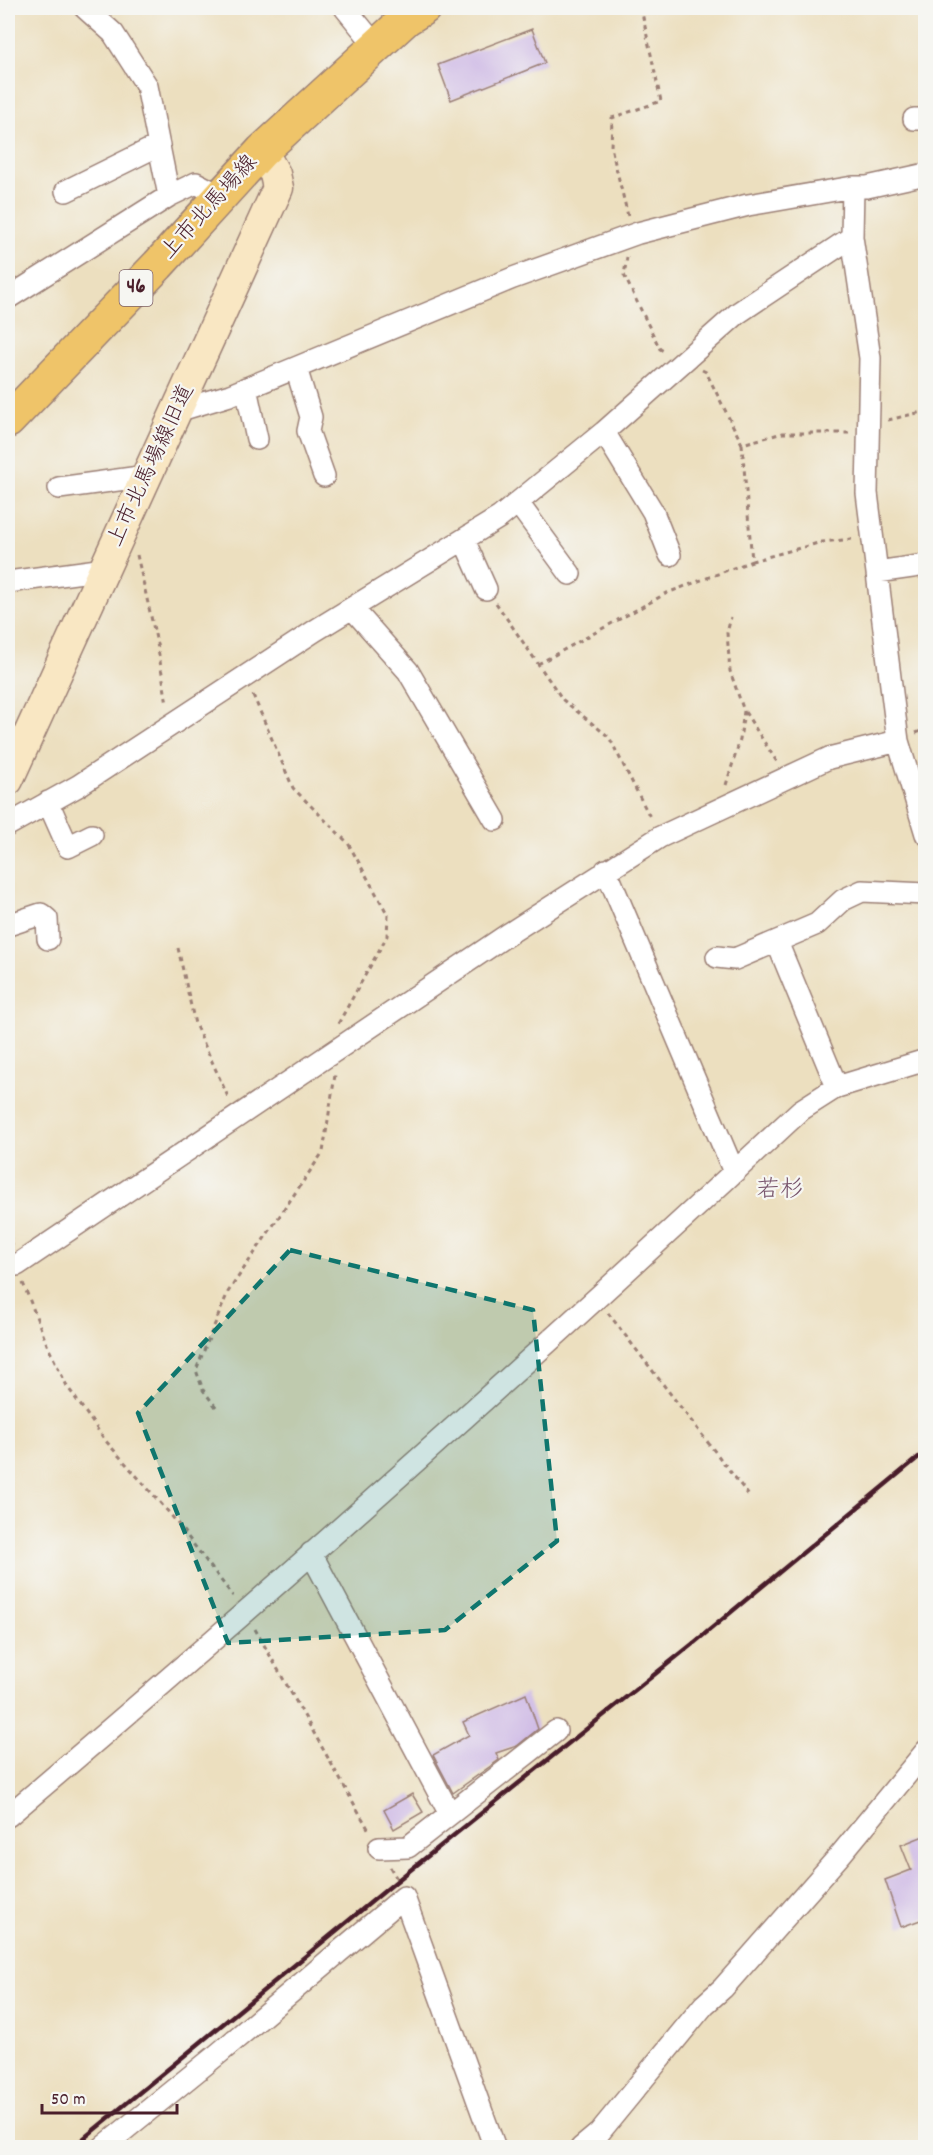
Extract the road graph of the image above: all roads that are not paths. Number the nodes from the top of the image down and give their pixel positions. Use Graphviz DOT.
graph roads {
  1 [pos="84,8"];
  2 [pos="345,8"];
  3 [pos="424,8"];
  4 [pos="376,46"];
  5 [pos="159,146"];
  6 [pos="262,151"];
  7 [pos="926,174"];
  8 [pos="853,187"];
  9 [pos="66,191"];
  10 [pos="169,196"];
  11 [pos="221,196"];
  12 [pos="852,237"];
  13 [pos="8,298"];
  14 [pos="296,368"];
  15 [pos="246,388"];
  16 [pos="177,411"];
  17 [pos="8,421"];
  18 [pos="604,432"];
  19 [pos="257,439"];
  20 [pos="147,476"];
  21 [pos="324,476"];
  22 [pos="59,488"];
  23 [pos="518,503"];
  24 [pos="464,540"];
  25 [pos="670,555"];
  26 [pos="926,565"];
  27 [pos="105,569"];
  28 [pos="877,572"];
  29 [pos="570,574"];
  30 [pos="8,582"];
  31 [pos="486,588"];
  32 [pos="352,608"];
  33 [pos="898,741"];
  34 [pos="8,780"];
  35 [pos="48,802"];
  36 [pos="495,820"];
  37 [pos="8,825"];
  38 [pos="926,834"];
  39 [pos="92,835"];
  40 [pos="606,870"];
  41 [pos="926,894"];
  42 [pos="8,926"];
  43 [pos="48,939"];
  44 [pos="777,942"];
  45 [pos="717,957"];
  46 [pos="926,1060"];
  47 [pos="837,1087"];
  48 [pos="734,1172"];
  49 [pos="16,1264"];
  50 [pos="311,1553"];
  51 [pos="556,1731"];
  52 [pos="926,1751"];
  53 [pos="450,1814"];
  54 [pos="8,1816"];
  55 [pos="379,1848"];
  56 [pos="102,2148"];
  57 [pos="495,2148"];
  58 [pos="580,2148"];
  1 -- 5 [label="street"];
  2 -- 4 [label="street"];
  3 -- 4 [label="main road, 上市北馬場線 / 46"];
  4 -- 6 [label="main road, 上市北馬場線 / 46"];
  5 -- 9 [label="street"];
  5 -- 10 [label="street"];
  6 -- 11 [label="main road, 上市北馬場線 / 46"];
  6 -- 16 [label="street, 上市北馬場線旧道"];
  7 -- 8 [label="street"];
  8 -- 12 [label="street"];
  8 -- 14 [label="street"];
  10 -- 11 [label="street"];
  10 -- 13 [label="street"];
  11 -- 17 [label="main road, 上市北馬場線 / 46"];
  12 -- 18 [label="street"];
  12 -- 28 [label="street"];
  14 -- 15 [label="street"];
  14 -- 21 [label="street"];
  15 -- 16 [label="street"];
  15 -- 19 [label="street"];
  16 -- 20 [label="street, 上市北馬場線旧道"];
  18 -- 23 [label="street"];
  18 -- 25 [label="street"];
  20 -- 22 [label="street"];
  20 -- 27 [label="street, 上市北馬場線旧道"];
  23 -- 24 [label="street"];
  23 -- 29 [label="street"];
  24 -- 31 [label="street"];
  24 -- 32 [label="street"];
  26 -- 28 [label="street"];
  27 -- 30 [label="street"];
  27 -- 34 [label="street, 上市北馬場線旧道"];
  28 -- 33 [label="street"];
  32 -- 35 [label="street"];
  32 -- 36 [label="street"];
  33 -- 38 [label="street"];
  33 -- 40 [label="street"];
  35 -- 37 [label="street"];
  35 -- 39 [label="street"];
  40 -- 48 [label="street"];
  40 -- 49 [label="street"];
  41 -- 44 [label="street"];
  42 -- 43 [label="street"];
  44 -- 45 [label="street"];
  44 -- 47 [label="street"];
  46 -- 47 [label="street"];
  47 -- 48 [label="street"];
  48 -- 50 [label="street"];
  50 -- 53 [label="street"];
  50 -- 54 [label="street"];
  51 -- 53 [label="street"];
  52 -- 58 [label="street"];
  53 -- 55 [label="street"];
  56 -- 57 [label="street"];
}
